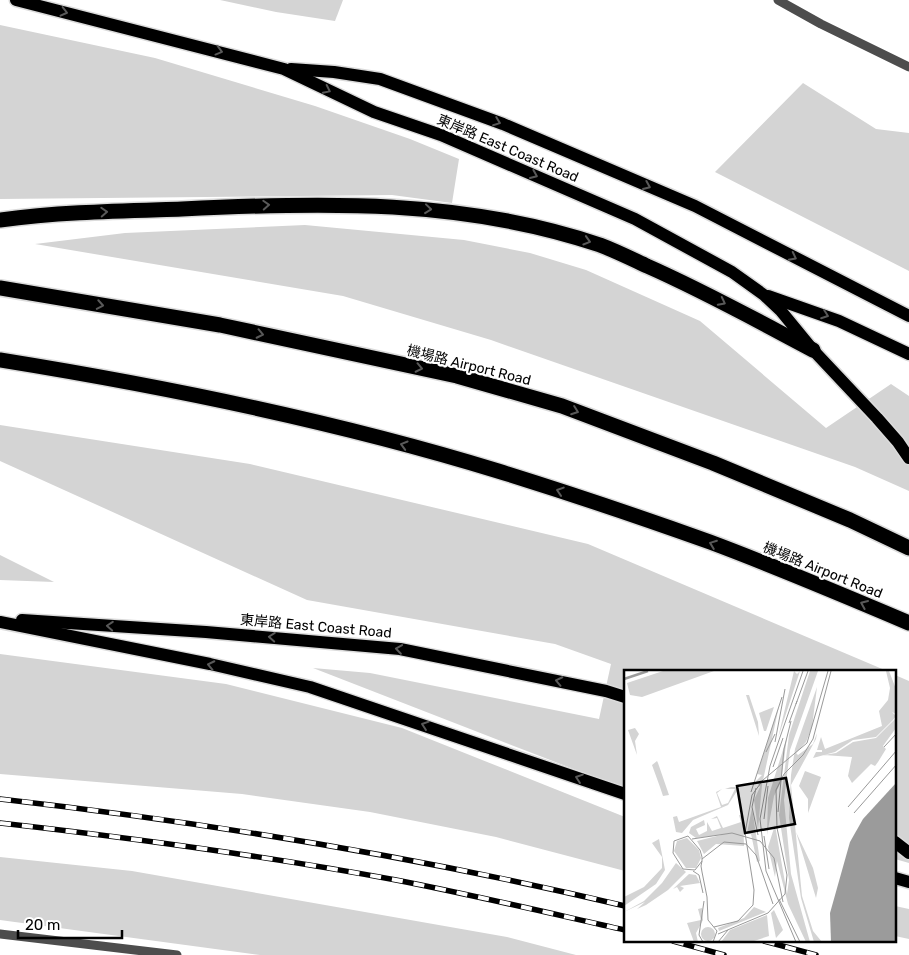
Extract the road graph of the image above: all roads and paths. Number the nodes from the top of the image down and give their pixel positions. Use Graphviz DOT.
graph roads {
  1 [pos="16,0"];
  2 [pos="778,0"];
  3 [pos="909,68"];
  4 [pos="284,69"];
  5 [pos="0,220"];
  6 [pos="0,288"];
  7 [pos="764,295"];
  8 [pos="909,316"];
  9 [pos="813,350"];
  10 [pos="909,354"];
  11 [pos="0,360"];
  12 [pos="909,458"];
  13 [pos="909,548"];
  14 [pos="0,620"];
  15 [pos="909,623"];
  16 [pos="624,697"];
  17 [pos="624,794"];
  18 [pos="896,843"];
  19 [pos="909,853"];
  20 [pos="896,878"];
  21 [pos="909,882"];
  22 [pos="0,934"];
  23 [pos="177,955"];
  1 -- 4 [label="main road, 東岸路 East Coast Road, one-way"];
  2 -- 3 [label="street"];
  4 -- 7 [label="main road, 東岸路 East Coast Road, one-way"];
  4 -- 8 [label="main road, one-way"];
  5 -- 9 [label="highway, one-way"];
  6 -- 13 [label="highway, 機場路 Airport Road, one-way"];
  7 -- 9 [label="main road, 東岸路 East Coast Road"];
  7 -- 10 [label="main road, one-way"];
  9 -- 12 [label="main road, 東岸路 East Coast Road"];
  15 -- 11 [label="highway, 機場路 Airport Road, one-way"];
  16 -- 14 [label="main road, 東岸路 East Coast Road, one-way"];
  17 -- 14 [label="main road, one-way"];
  18 -- 19 [label="main road"];
  20 -- 21 [label="main road"];
  22 -- 23 [label="street"];
}
